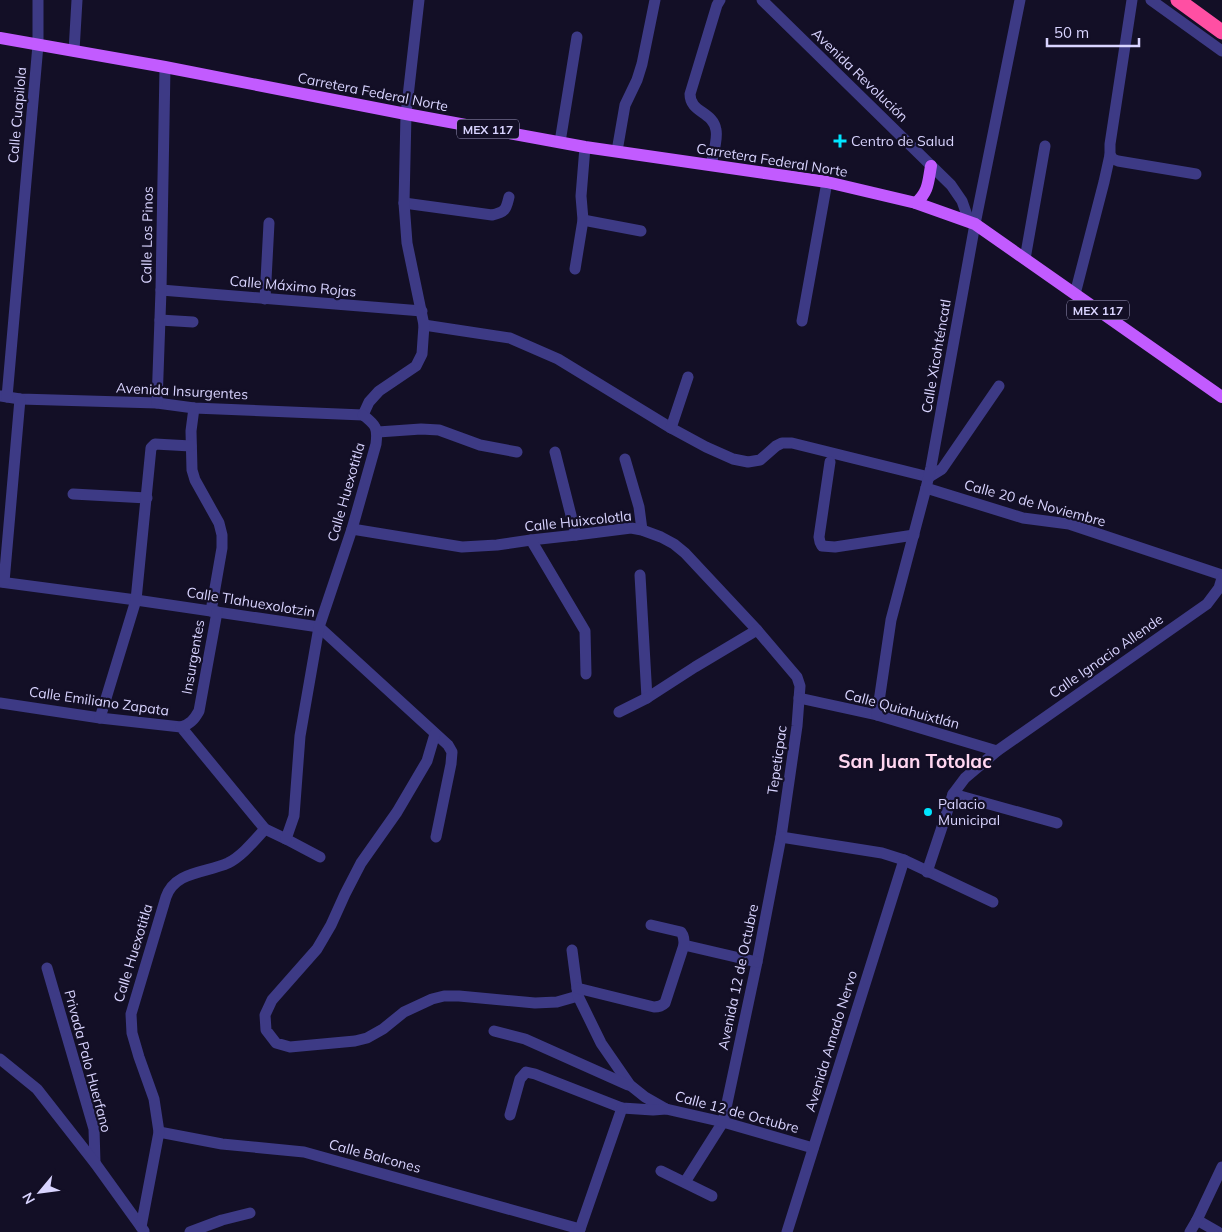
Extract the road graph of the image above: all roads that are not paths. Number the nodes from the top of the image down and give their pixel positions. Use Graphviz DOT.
graph roads {
  1 [pos="38,0"];
  2 [pos="77,0"];
  3 [pos="419,0"];
  4 [pos="655,0"];
  5 [pos="720,0"];
  6 [pos="762,0"];
  7 [pos="1020,0"];
  8 [pos="1132,0"];
  9 [pos="1151,0"];
  10 [pos="1178,0"];
  11 [pos="1222,32"];
  12 [pos="578,37"];
  13 [pos="0,38"];
  14 [pos="38,45"];
  15 [pos="74,51"];
  16 [pos="1222,51"];
  17 [pos="165,67"];
  18 [pos="406,114"];
  19 [pos="560,142"];
  20 [pos="1045,146"];
  21 [pos="585,147"];
  22 [pos="617,152"];
  23 [pos="1110,155"];
  24 [pos="712,165"];
  25 [pos="931,166"];
  26 [pos="1196,174"];
  27 [pos="827,182"];
  28 [pos="509,197"];
  29 [pos="404,203"];
  30 [pos="916,203"];
  31 [pos="583,220"];
  32 [pos="972,222"];
  33 [pos="269,223"];
  34 [pos="641,231"];
  35 [pos="1025,259"];
  36 [pos="575,269"];
  37 [pos="161,290"];
  38 [pos="1076,294"];
  39 [pos="265,299"];
  40 [pos="422,311"];
  41 [pos="160,320"];
  42 [pos="802,320"];
  43 [pos="194,322"];
  44 [pos="424,325"];
  45 [pos="688,377"];
  46 [pos="999,386"];
  47 [pos="4,396"];
  48 [pos="1222,396"];
  49 [pos="20,399"];
  50 [pos="157,403"];
  51 [pos="194,408"];
  52 [pos="363,415"];
  53 [pos="671,428"];
  54 [pos="378,432"];
  55 [pos="191,446"];
  56 [pos="516,452"];
  57 [pos="555,452"];
  58 [pos="625,459"];
  59 [pos="830,462"];
  60 [pos="928,483"];
  61 [pos="73,494"];
  62 [pos="147,498"];
  63 [pos="352,529"];
  64 [pos="642,530"];
  65 [pos="576,535"];
  66 [pos="914,536"];
  67 [pos="531,540"];
  68 [pos="640,575"];
  69 [pos="2,582"];
  70 [pos="1221,582"];
  71 [pos="136,600"];
  72 [pos="214,612"];
  73 [pos="319,627"];
  74 [pos="757,630"];
  75 [pos="586,674"];
  76 [pos="800,686"];
  77 [pos="648,698"];
  78 [pos="799,698"];
  79 [pos="0,703"];
  80 [pos="619,712"];
  81 [pos="877,715"];
  82 [pos="100,718"];
  83 [pos="181,727"];
  84 [pos="435,734"];
  85 [pos="997,751"];
  86 [pos="953,794"];
  87 [pos="1057,823"];
  88 [pos="265,829"];
  89 [pos="436,836"];
  90 [pos="781,837"];
  91 [pos="286,839"];
  92 [pos="320,857"];
  93 [pos="904,860"];
  94 [pos="927,872"];
  95 [pos="993,902"];
  96 [pos="651,925"];
  97 [pos="684,945"];
  98 [pos="572,950"];
  99 [pos="757,962"];
  100 [pos="47,968"];
  101 [pos="578,992"];
  102 [pos="494,1031"];
  103 [pos="0,1059"];
  104 [pos="630,1085"];
  105 [pos="622,1108"];
  106 [pos="666,1109"];
  107 [pos="510,1115"];
  108 [pos="722,1122"];
  109 [pos="158,1132"];
  110 [pos="813,1148"];
  111 [pos="95,1162"];
  112 [pos="1222,1167"];
  113 [pos="661,1172"];
  114 [pos="686,1182"];
  115 [pos="712,1196"];
  116 [pos="250,1213"];
  117 [pos="1197,1220"];
  118 [pos="143,1230"];
  119 [pos="580,1230"];
  120 [pos="190,1232"];
  121 [pos="787,1232"];
  122 [pos="1190,1232"];
  123 [pos="1218,1232"];
  1 -- 14 [label="street, Calle Cuapilola"];
  2 -- 15 [label="street"];
  3 -- 18 [label="street"];
  4 -- 22 [label="street"];
  5 -- 24 [label="street"];
  6 -- 25 [label="street, Avenida Revolución"];
  7 -- 32 [label="street, Calle Xicohténcatl"];
  8 -- 23 [label="street"];
  9 -- 16 [label="street"];
  10 -- 11 [label="highway"];
  12 -- 19 [label="street"];
  13 -- 14 [label="main road, Carretera Federal Norte / MEX 117"];
  14 -- 15 [label="main road, Carretera Federal Norte / MEX 117"];
  14 -- 47 [label="street, Calle Cuapilola"];
  15 -- 17 [label="main road, Carretera Federal Norte / MEX 117"];
  17 -- 18 [label="main road, Carretera Federal Norte / MEX 117"];
  17 -- 37 [label="street, Calle Los Pinos"];
  18 -- 19 [label="main road, Carretera Federal Norte / MEX 117"];
  18 -- 29 [label="street"];
  19 -- 21 [label="main road, Carretera Federal Norte / MEX 117"];
  20 -- 35 [label="street"];
  21 -- 22 [label="main road, Carretera Federal Norte / MEX 117"];
  21 -- 31 [label="street"];
  22 -- 24 [label="main road, Carretera Federal Norte / MEX 117"];
  23 -- 26 [label="street"];
  23 -- 38 [label="street"];
  24 -- 27 [label="main road, Carretera Federal Norte / MEX 117"];
  25 -- 30 [label="main road"];
  25 -- 32 [label="street, Avenida Revolución"];
  27 -- 30 [label="main road, Carretera Federal Norte / MEX 117"];
  27 -- 42 [label="street"];
  28 -- 29 [label="street"];
  29 -- 40 [label="street"];
  30 -- 32 [label="main road, Carretera Federal Norte / MEX 117"];
  31 -- 34 [label="street"];
  31 -- 36 [label="street"];
  32 -- 35 [label="main road, MEX 117"];
  32 -- 60 [label="street, Calle Xicohténcatl"];
  33 -- 39 [label="street"];
  35 -- 38 [label="main road, MEX 117"];
  37 -- 39 [label="street, Calle Máximo Rojas"];
  37 -- 41 [label="street, Calle Los Pinos"];
  38 -- 48 [label="main road, MEX 117"];
  39 -- 40 [label="street, Calle Máximo Rojas"];
  40 -- 44 [label="street"];
  41 -- 43 [label="street"];
  41 -- 50 [label="street, Calle Los Pinos"];
  44 -- 52 [label="street"];
  44 -- 53 [label="street, Calle 20 de Noviembre"];
  45 -- 53 [label="street"];
  46 -- 60 [label="street"];
  47 -- 49 [label="street, Avenida Insurgentes"];
  49 -- 50 [label="street, Avenida Insurgentes"];
  49 -- 69 [label="street"];
  50 -- 51 [label="street, Avenida Insurgentes"];
  51 -- 52 [label="street, Avenida Insurgentes"];
  51 -- 55 [label="street, Insurgentes"];
  52 -- 54 [label="street, Calle Huexotitla"];
  53 -- 60 [label="street, Calle 20 de Noviembre"];
  54 -- 56 [label="street"];
  54 -- 63 [label="street, Calle Huexotitla"];
  55 -- 62 [label="street"];
  55 -- 72 [label="street, Insurgentes"];
  57 -- 65 [label="street"];
  58 -- 64 [label="street"];
  59 -- 66 [label="street"];
  60 -- 66 [label="street, Calle Xicohténcatl"];
  60 -- 70 [label="street, Calle 20 de Noviembre"];
  61 -- 62 [label="street"];
  62 -- 71 [label="street"];
  63 -- 67 [label="street, Calle Huixcolotla"];
  63 -- 73 [label="street, Calle Huexotitla"];
  64 -- 65 [label="street, Calle Huixcolotla"];
  64 -- 74 [label="street, Calle Huixcolotla"];
  65 -- 67 [label="street, Calle Huixcolotla"];
  66 -- 81 [label="street, Calle Xicohténcatl"];
  67 -- 75 [label="street"];
  68 -- 77 [label="street"];
  69 -- 71 [label="street, Calle Tlahuexolotzin"];
  70 -- 85 [label="street, Calle Ignacio Allende"];
  71 -- 72 [label="street, Calle Tlahuexolotzin"];
  71 -- 82 [label="street"];
  72 -- 73 [label="street, Calle Tlahuexolotzin"];
  72 -- 83 [label="street, Insurgentes"];
  73 -- 84 [label="street, Calle Tlahuexolotzin"];
  73 -- 91 [label="street, Calle Huexotitla"];
  74 -- 76 [label="street, Calle Huixcolotla"];
  74 -- 77 [label="street"];
  76 -- 78 [label="street, Tepeticpac"];
  77 -- 80 [label="street"];
  78 -- 81 [label="street, Calle Quiahuixtlán"];
  78 -- 90 [label="street, Tepeticpac"];
  79 -- 82 [label="street, Calle Emiliano Zapata"];
  81 -- 85 [label="street, Calle Quiahuixtlán"];
  82 -- 83 [label="street, Calle Emiliano Zapata"];
  83 -- 88 [label="street, Calle Emiliano Zapata"];
  84 -- 89 [label="street, Calle Tlahuexolotzin"];
  84 -- 101 [label="street"];
  85 -- 86 [label="street, Calle Ignacio Allende"];
  86 -- 87 [label="street"];
  86 -- 94 [label="street"];
  88 -- 91 [label="street, Calle Emiliano Zapata"];
  88 -- 109 [label="street, Calle Huexotitla"];
  90 -- 93 [label="street"];
  90 -- 99 [label="street, Avenida 12 de Octubre"];
  91 -- 92 [label="street, Calle Emiliano Zapata"];
  93 -- 94 [label="street"];
  93 -- 110 [label="street, Avenida Amado Nervo"];
  94 -- 95 [label="street"];
  96 -- 97 [label="street"];
  97 -- 99 [label="street"];
  97 -- 101 [label="street"];
  98 -- 101 [label="street, Calle 12 de Octubre"];
  99 -- 108 [label="street, Avenida 12 de Octubre"];
  100 -- 111 [label="street, Privada Palo Huerfano"];
  101 -- 104 [label="street, Calle 12 de Octubre"];
  102 -- 104 [label="street"];
  103 -- 111 [label="street"];
  104 -- 106 [label="street, Calle 12 de Octubre"];
  105 -- 106 [label="street"];
  105 -- 107 [label="street"];
  105 -- 119 [label="street"];
  106 -- 108 [label="street, Calle 12 de Octubre"];
  108 -- 110 [label="street, Calle 12 de Octubre"];
  108 -- 114 [label="street, Avenida 12 de Octubre"];
  109 -- 118 [label="street, Calle Huexotitla"];
  109 -- 119 [label="street, Calle Balcones"];
  110 -- 121 [label="street, Avenida Amado Nervo"];
  111 -- 118 [label="street"];
  112 -- 117 [label="street"];
  113 -- 114 [label="street"];
  114 -- 115 [label="street"];
  116 -- 120 [label="street"];
  117 -- 122 [label="street"];
  117 -- 123 [label="street"];
}
